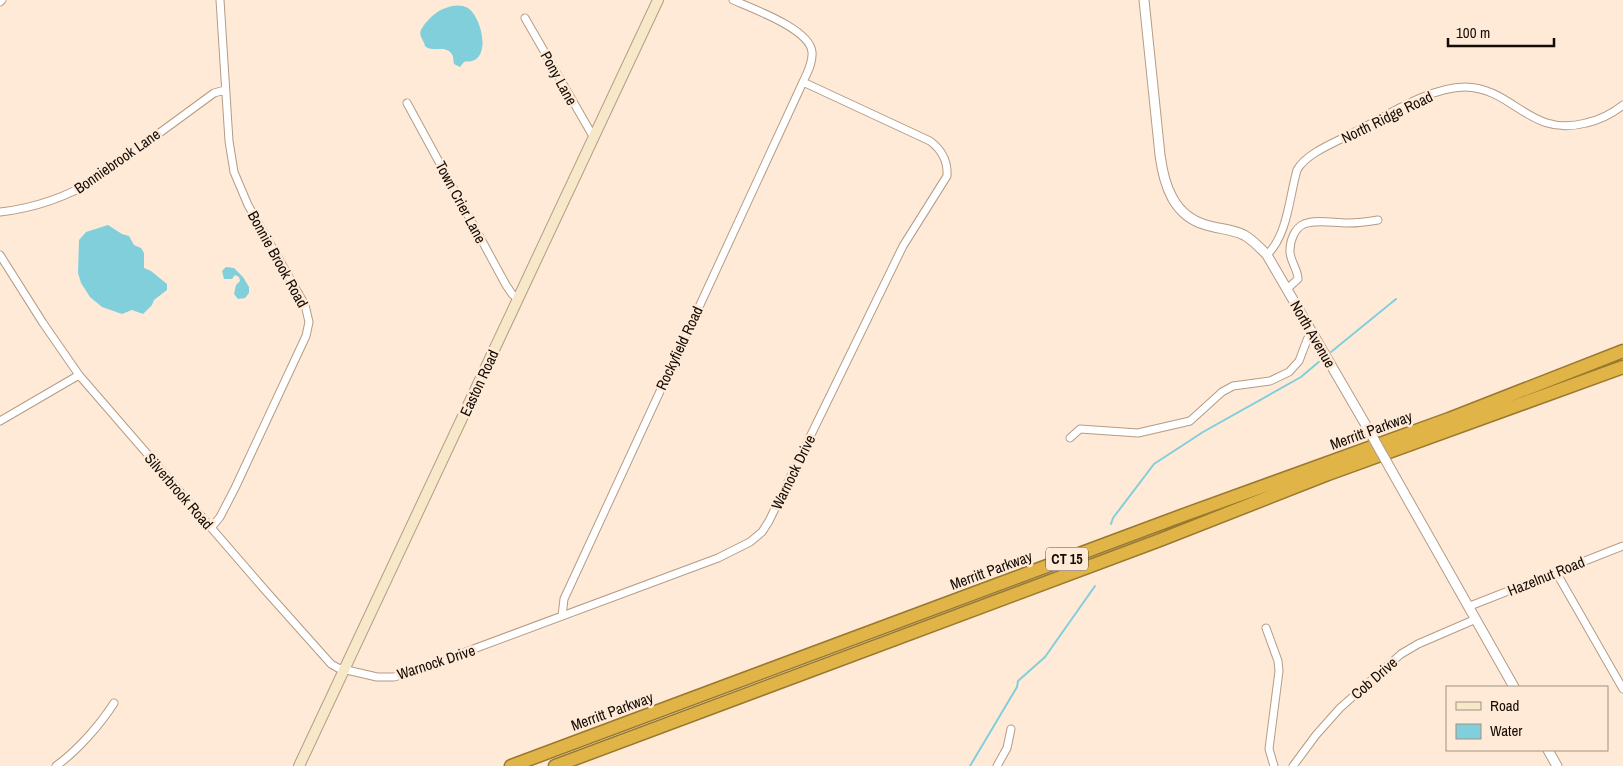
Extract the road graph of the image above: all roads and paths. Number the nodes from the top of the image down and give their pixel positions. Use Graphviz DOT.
graph roads {
  1 [pos="220,0"];
  2 [pos="658,0"];
  3 [pos="733,0"];
  4 [pos="1144,0"];
  5 [pos="525,18"];
  6 [pos="803,82"];
  7 [pos="225,90"];
  8 [pos="408,105"];
  9 [pos="1623,105"];
  10 [pos="594,138"];
  11 [pos="0,212"];
  12 [pos="1378,220"];
  13 [pos="0,255"];
  14 [pos="1267,256"];
  15 [pos="1287,289"];
  16 [pos="518,299"];
  17 [pos="1312,331"];
  18 [pos="1623,351"];
  19 [pos="1623,367"];
  20 [pos="79,375"];
  21 [pos="0,421"];
  22 [pos="1070,438"];
  23 [pos="211,528"];
  24 [pos="1623,546"];
  25 [pos="1556,572"];
  26 [pos="1470,606"];
  27 [pos="562,616"];
  28 [pos="1476,619"];
  29 [pos="1266,628"];
  30 [pos="343,670"];
  31 [pos="1513,686"];
  32 [pos="1623,689"];
  33 [pos="114,703"];
  34 [pos="1011,729"];
  35 [pos="1548,751"];
  36 [pos="56,766"];
  37 [pos="299,766"];
  38 [pos="511,766"];
  39 [pos="555,766"];
  40 [pos="997,766"];
  41 [pos="1274,766"];
  42 [pos="1293,766"];
  43 [pos="1556,766"];
  1 -- 7 [label="street, Bonnie Brook Road"];
  2 -- 10 [label="main road, Easton Road"];
  3 -- 6 [label="street, Rockyfield Road"];
  4 -- 14 [label="street, North Avenue"];
  5 -- 10 [label="street, Pony Lane"];
  6 -- 27 [label="street, Rockyfield Road"];
  6 -- 27 [label="street, Warnock Drive"];
  7 -- 11 [label="street, Bonniebrook Lane"];
  7 -- 23 [label="street, Bonnie Brook Road"];
  8 -- 16 [label="street, Town Crier Lane"];
  9 -- 14 [label="street, North Ridge Road"];
  10 -- 16 [label="main road, Easton Road"];
  12 -- 15 [label="street"];
  13 -- 20 [label="street"];
  14 -- 15 [label="street, North Avenue"];
  15 -- 17 [label="street, North Avenue"];
  16 -- 30 [label="main road, Easton Road"];
  17 -- 22 [label="street"];
  17 -- 26 [label="street, North Avenue, bridge"];
  18 -- 38 [label="highway, Merritt Parkway / CT 15"];
  19 -- 39 [label="highway, Merritt Parkway / CT 15"];
  20 -- 21 [label="street"];
  20 -- 23 [label="street, Silverbrook Road"];
  23 -- 30 [label="street, Silverbrook Road"];
  24 -- 25 [label="street, Hazelnut Road"];
  25 -- 26 [label="street, Hazelnut Road"];
  25 -- 32 [label="street"];
  26 -- 28 [label="street, North Avenue"];
  27 -- 30 [label="street, Warnock Drive"];
  28 -- 31 [label="street, North Avenue"];
  28 -- 42 [label="street, Cob Drive"];
  29 -- 41 [label="street"];
  30 -- 37 [label="main road, Easton Road"];
  33 -- 36 [label="street"];
  34 -- 40 [label="street"];
  35 -- 43 [label="street"];
}
